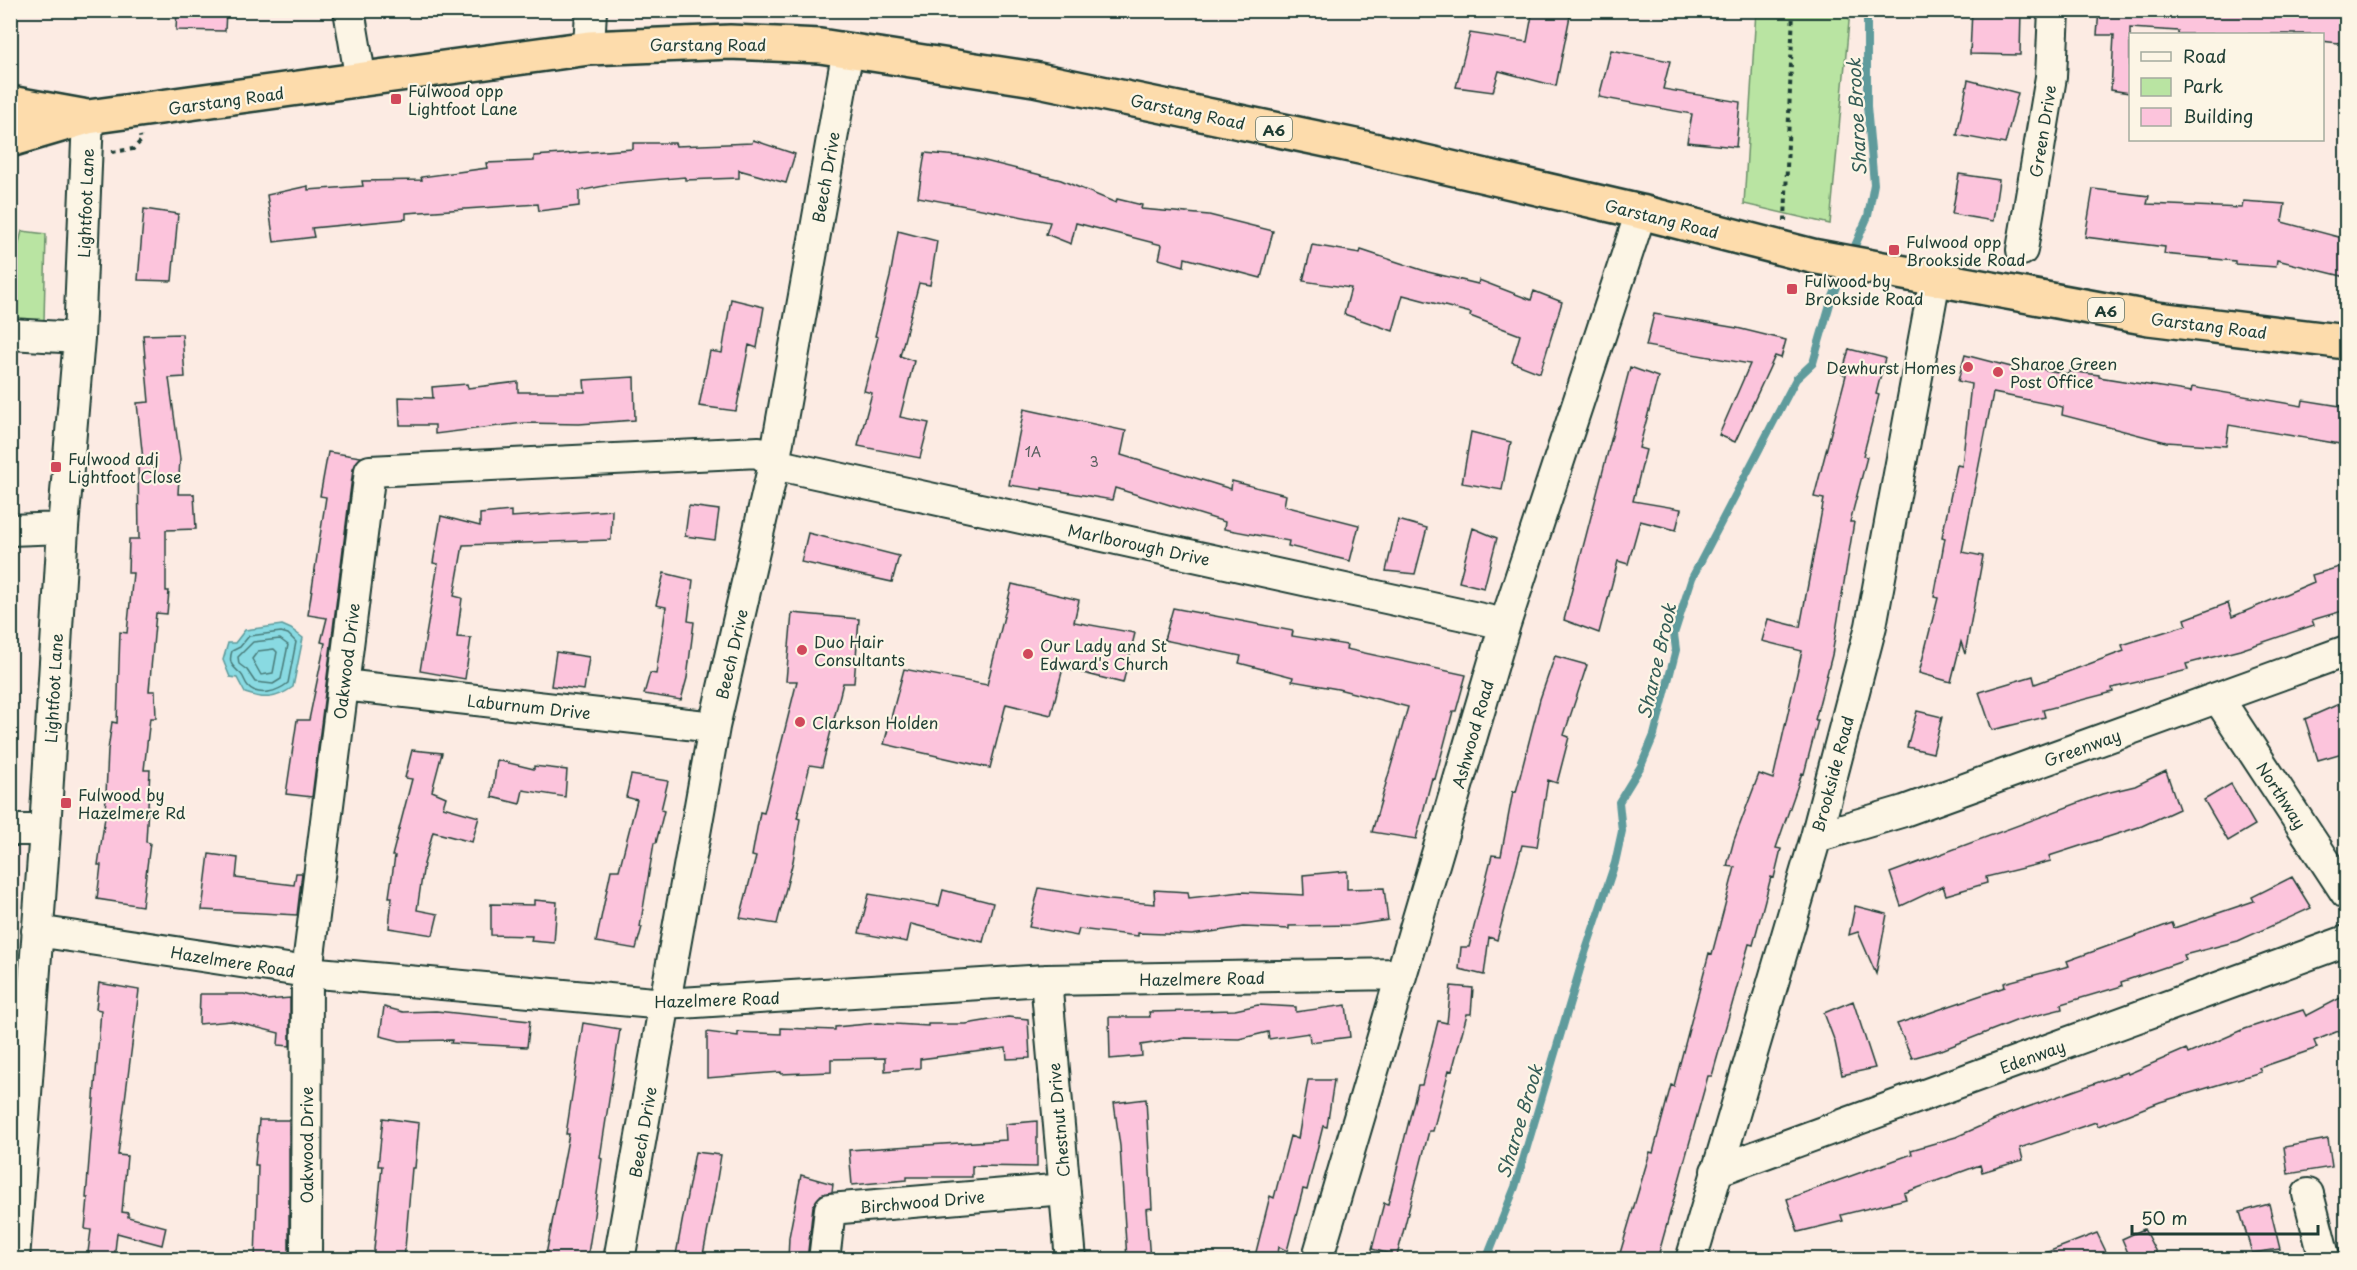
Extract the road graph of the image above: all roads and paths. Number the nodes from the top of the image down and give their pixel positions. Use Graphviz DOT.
graph roads {
  1 [pos="349,10"];
  2 [pos="591,10"];
  3 [pos="1793,10"];
  4 [pos="2054,10"];
  5 [pos="589,48"];
  6 [pos="848,49"];
  7 [pos="361,81"];
  8 [pos="10,103"];
  9 [pos="88,117"];
  10 [pos="10,140"];
  11 [pos="1641,212"];
  12 [pos="2022,250"];
  13 [pos="1798,253"];
  14 [pos="1935,279"];
  15 [pos="10,334"];
  16 [pos="79,338"];
  17 [pos="2346,342"];
  18 [pos="774,464"];
  19 [pos="63,528"];
  20 [pos="10,530"];
  21 [pos="1505,624"];
  22 [pos="2346,651"];
  23 [pos="343,685"];
  24 [pos="2218,698"];
  25 [pos="714,727"];
  26 [pos="10,830"];
  27 [pos="45,831"];
  28 [pos="1816,837"];
  29 [pos="2346,893"];
  30 [pos="37,931"];
  31 [pos="2346,941"];
  32 [pos="307,972"];
  33 [pos="1401,974"];
  34 [pos="1046,980"];
  35 [pos="665,1004"];
  36 [pos="1716,1171"];
  37 [pos="1064,1189"];
  38 [pos="2308,1194"];
  39 [pos="14,1260"];
  40 [pos="306,1260"];
  41 [pos="619,1260"];
  42 [pos="824,1260"];
  43 [pos="1071,1260"];
  44 [pos="1317,1260"];
  45 [pos="1691,1260"];
  46 [pos="2325,1260"];
  1 -- 7 [label="street"];
  2 -- 5 [label="street"];
  3 -- 13 [label="path"];
  4 -- 12 [label="street, Green Drive"];
  5 -- 6 [label="highway, Garstang Road / A6"];
  5 -- 7 [label="highway, Garstang Road / A6"];
  6 -- 11 [label="highway, Garstang Road / A6"];
  6 -- 18 [label="street, Beech Drive"];
  7 -- 9 [label="highway, Garstang Road / A6"];
  8 -- 9 [label="highway, Garstang Road / A6"];
  9 -- 10 [label="highway, Garstang Road / A6"];
  9 -- 16 [label="street, Lightfoot Lane"];
  11 -- 13 [label="highway, Garstang Road / A6"];
  11 -- 21 [label="street, Ashwood Road"];
  13 -- 14 [label="highway, Garstang Road / A6"];
  14 -- 17 [label="highway, Garstang Road / A6"];
  14 -- 28 [label="street, Brookside Road"];
  15 -- 16 [label="street"];
  16 -- 19 [label="street, Lightfoot Lane"];
  18 -- 21 [label="street, Marlborough Drive"];
  18 -- 23 [label="street, Oakwood Drive"];
  18 -- 25 [label="street, Beech Drive"];
  19 -- 20 [label="street"];
  19 -- 27 [label="street, Lightfoot Lane"];
  21 -- 33 [label="street, Ashwood Road"];
  22 -- 24 [label="street, Greenway"];
  23 -- 25 [label="street, Laburnum Drive"];
  23 -- 32 [label="street, Oakwood Drive"];
  24 -- 28 [label="street, Greenway"];
  24 -- 29 [label="street, Northway"];
  25 -- 35 [label="street, Beech Drive"];
  26 -- 27 [label="street"];
  27 -- 30 [label="street, Lightfoot Lane"];
  28 -- 36 [label="street, Brookside Road"];
  30 -- 32 [label="street, Hazelmere Road"];
  30 -- 39 [label="street, Lightfoot Lane"];
  31 -- 36 [label="street, Edenway"];
  32 -- 35 [label="street, Hazelmere Road"];
  32 -- 40 [label="street, Oakwood Drive"];
  33 -- 34 [label="street, Hazelmere Road"];
  33 -- 44 [label="street, Ashwood Road"];
  34 -- 35 [label="street, Hazelmere Road"];
  34 -- 37 [label="street, Chestnut Drive"];
  35 -- 41 [label="street, Beech Drive"];
  36 -- 45 [label="street, Brookside Road"];
  37 -- 42 [label="street, Birchwood Drive"];
  37 -- 43 [label="street, Chestnut Drive"];
  38 -- 46 [label="street"];
}
